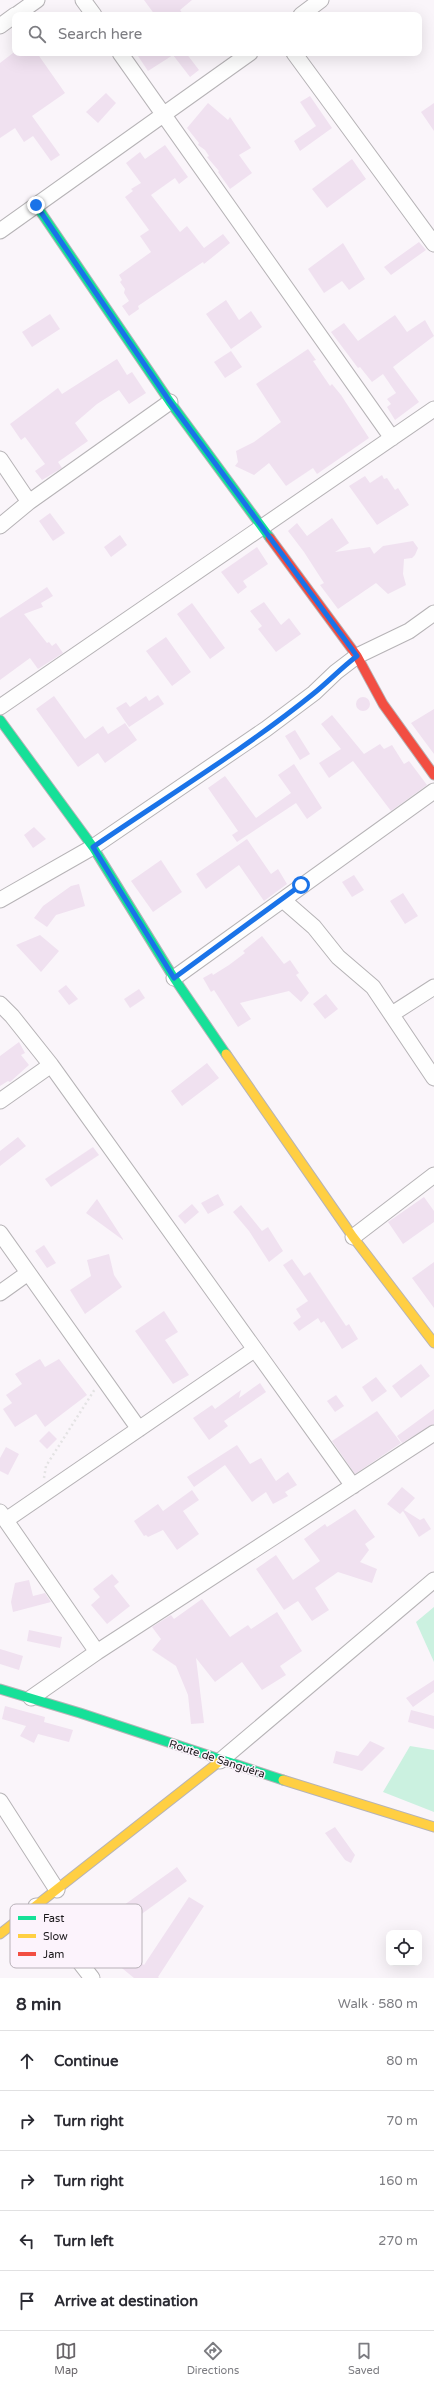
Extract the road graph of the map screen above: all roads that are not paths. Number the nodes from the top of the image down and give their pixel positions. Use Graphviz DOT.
graph roads {
  1 [pos="37,0"];
  2 [pos="83,0"];
  3 [pos="321,0"];
  4 [pos="19,12"];
  5 [pos="92,12"];
  6 [pos="305,12"];
  7 [pos="12,17"];
  8 [pos="0,26"];
  9 [pos="122,56"];
  10 [pos="246,56"];
  11 [pos="296,56"];
  12 [pos="164,115"];
  13 [pos="36,205"];
  14 [pos="0,231"];
  15 [pos="434,244"];
  16 [pos="170,402"];
  17 [pos="434,409"];
  18 [pos="392,438"];
  19 [pos="0,459"];
  20 [pos="29,502"];
  21 [pos="0,526"];
  22 [pos="262,527"];
  23 [pos="434,613"];
  24 [pos="357,656"];
  25 [pos="0,707"];
  26 [pos="1,723"];
  27 [pos="434,775"];
  28 [pos="434,791"];
  29 [pos="93,847"];
  30 [pos="0,900"];
  31 [pos="283,900"];
  32 [pos="174,978"];
  33 [pos="434,986"];
  34 [pos="0,1004"];
  35 [pos="392,1014"];
  36 [pos="51,1065"];
  37 [pos="434,1078"];
  38 [pos="0,1101"];
  39 [pos="434,1175"];
  40 [pos="0,1233"];
  41 [pos="353,1237"];
  42 [pos="28,1273"];
  43 [pos="0,1293"];
  44 [pos="434,1343"];
  45 [pos="254,1350"];
  46 [pos="139,1429"];
  47 [pos="434,1433"];
  48 [pos="353,1486"];
  49 [pos="3,1516"];
  50 [pos="434,1580"];
  51 [pos="98,1652"];
  52 [pos="0,1689"];
  53 [pos="31,1698"];
  54 [pos="220,1761"];
  55 [pos="0,1801"];
  56 [pos="434,1827"];
  57 [pos="57,1890"];
  58 [pos="39,1904"];
  59 [pos="10,1926"];
  60 [pos="0,1934"];
  61 [pos="84,1968"];
  62 [pos="92,1978"];
  1 -- 4 [label="street"];
  2 -- 5 [label="street"];
  3 -- 6 [label="street"];
  7 -- 8 [label="street"];
  9 -- 12 [label="street"];
  10 -- 12 [label="street"];
  11 -- 15 [label="street"];
  12 -- 13 [label="street"];
  12 -- 18 [label="street"];
  13 -- 14 [label="street"];
  13 -- 16 [label="street"];
  16 -- 20 [label="street"];
  16 -- 22 [label="street"];
  17 -- 18 [label="street"];
  18 -- 22 [label="street"];
  19 -- 20 [label="street"];
  20 -- 21 [label="street"];
  22 -- 24 [label="street"];
  22 -- 25 [label="street"];
  23 -- 24 [label="street"];
  24 -- 27 [label="street"];
  24 -- 29 [label="street"];
  26 -- 29 [label="street"];
  28 -- 31 [label="street"];
  29 -- 30 [label="street"];
  29 -- 32 [label="street"];
  31 -- 32 [label="street"];
  31 -- 35 [label="street"];
  32 -- 41 [label="street"];
  33 -- 35 [label="street"];
  34 -- 36 [label="street"];
  35 -- 37 [label="street"];
  36 -- 38 [label="street"];
  36 -- 45 [label="street"];
  39 -- 41 [label="street"];
  40 -- 42 [label="street"];
  41 -- 44 [label="street"];
  42 -- 43 [label="street"];
  42 -- 46 [label="street"];
  45 -- 46 [label="street"];
  45 -- 48 [label="street"];
  46 -- 49 [label="street"];
  47 -- 48 [label="street"];
  48 -- 51 [label="street"];
  49 -- 51 [label="street"];
  50 -- 54 [label="street"];
  51 -- 53 [label="street"];
  52 -- 53 [label="street, Route de Sanguéra"];
  53 -- 54 [label="street, Route de Sanguéra"];
  54 -- 56 [label="street, Route de Sanguéra"];
  54 -- 57 [label="street"];
  55 -- 57 [label="street"];
  57 -- 58 [label="street"];
  59 -- 60 [label="street"];
  61 -- 62 [label="street"];
}
